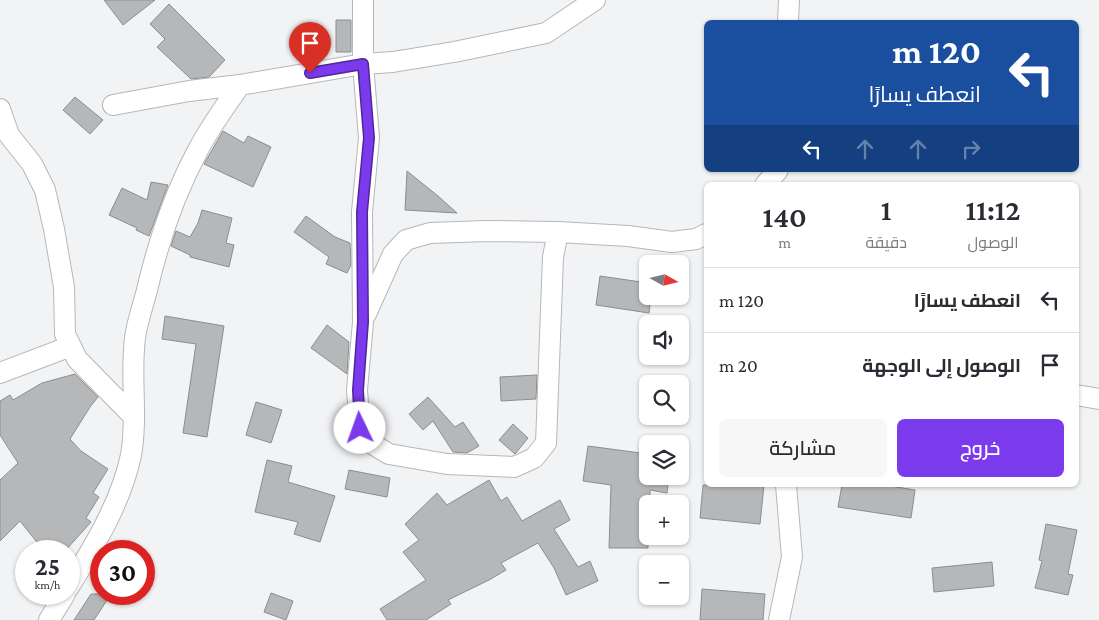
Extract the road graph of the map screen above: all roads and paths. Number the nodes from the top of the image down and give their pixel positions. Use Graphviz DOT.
graph roads {
  1 [pos="362,0"];
  2 [pos="595,0"];
  3 [pos="790,0"];
  4 [pos="788,20"];
  5 [pos="363,64"];
  6 [pos="240,85"];
  7 [pos="113,106"];
  8 [pos="0,109"];
  9 [pos="777,172"];
  10 [pos="768,182"];
  11 [pos="558,232"];
  12 [pos="704,235"];
  13 [pos="363,322"];
  14 [pos="71,346"];
  15 [pos="0,373"];
  16 [pos="1079,396"];
  17 [pos="1099,399"];
  18 [pos="134,417"];
  19 [pos="786,487"];
  20 [pos="80,569"];
  21 [pos="58,605"];
  22 [pos="49,620"];
  23 [pos="779,620"];
  1 -- 5 [label="street"];
  2 -- 5 [label="street"];
  3 -- 4 [label="street"];
  5 -- 6 [label="street"];
  5 -- 13 [label="street"];
  6 -- 7 [label="street"];
  6 -- 18 [label="street"];
  8 -- 14 [label="street"];
  9 -- 10 [label="street"];
  11 -- 12 [label="street"];
  11 -- 13 [label="street"];
  11 -- 13 [label="street"];
  14 -- 15 [label="street"];
  14 -- 18 [label="street"];
  16 -- 17 [label="street"];
  18 -- 20 [label="street"];
  19 -- 23 [label="street"];
  21 -- 22 [label="street"];
}
